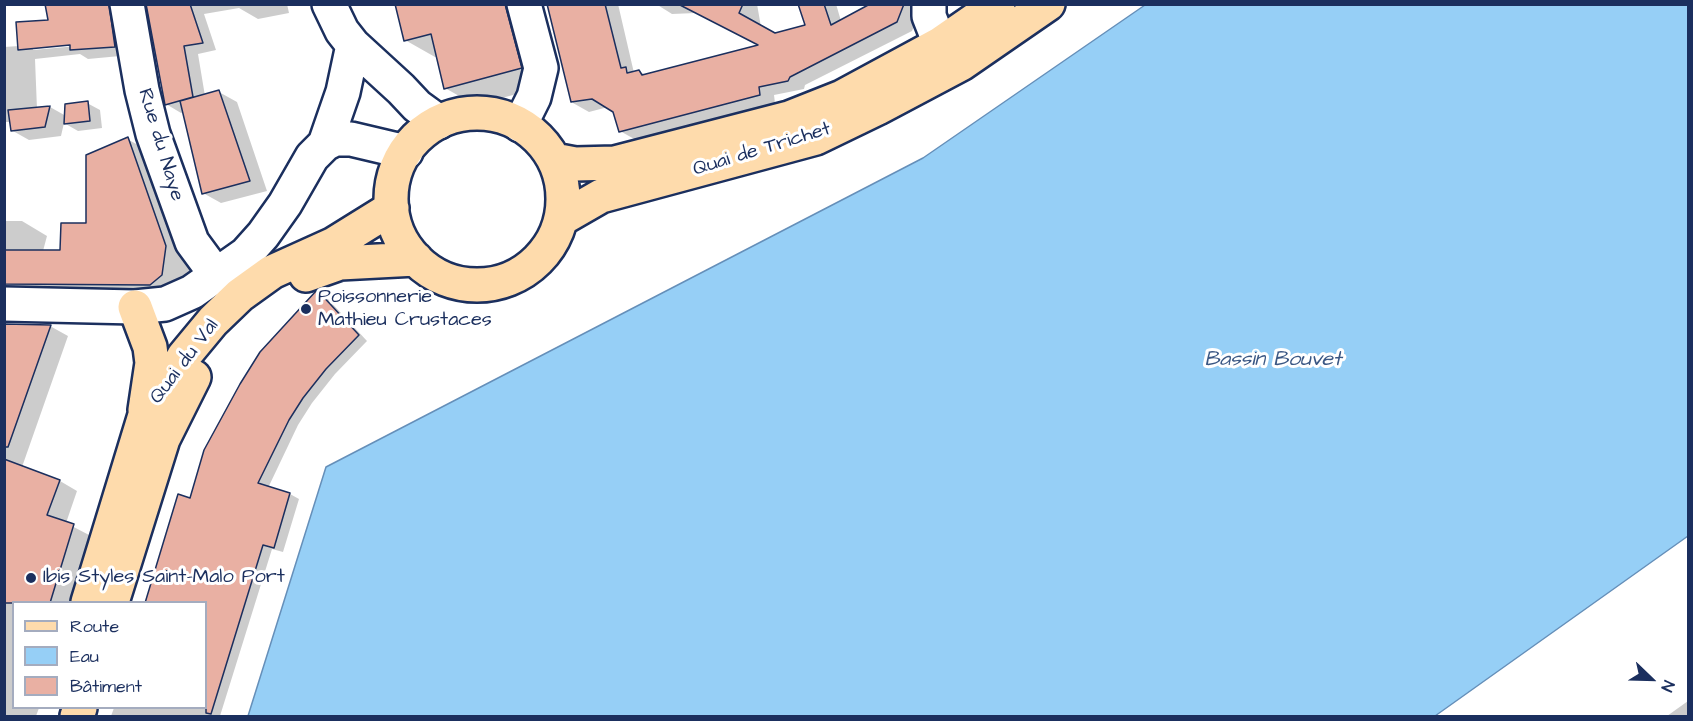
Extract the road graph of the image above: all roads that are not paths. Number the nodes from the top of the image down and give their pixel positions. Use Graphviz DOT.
graph roads {
  1 [pos="127,4"];
  2 [pos="329,4"];
  3 [pos="524,4"];
  4 [pos="929,4"];
  5 [pos="998,4"];
  6 [pos="1047,4"];
  7 [pos="940,44"];
  8 [pos="353,45"];
  9 [pos="439,122"];
  10 [pos="520,125"];
  11 [pos="325,144"];
  12 [pos="406,152"];
  13 [pos="554,160"];
  14 [pos="392,208"];
  15 [pos="561,219"];
  16 [pos="416,260"];
  17 [pos="217,276"];
  18 [pos="4,304"];
  19 [pos="135,307"];
  20 [pos="145,415"];
  21 [pos="89,601"];
  22 [pos="113,601"];
  1 -- 17 [label="street, Rue du Naye"];
  2 -- 8 [label="street"];
  3 -- 10 [label="street"];
  4 -- 7 [label="street"];
  5 -- 7 [label="main road, Quai de Trichet"];
  6 -- 15 [label="main road, Quai de Trichet"];
  7 -- 13 [label="main road, Quai de Trichet"];
  8 -- 9 [label="street"];
  8 -- 11 [label="street"];
  9 -- 10 [label="main road"];
  9 -- 12 [label="main road"];
  10 -- 13 [label="main road"];
  11 -- 12 [label="street"];
  11 -- 17 [label="street"];
  12 -- 14 [label="main road"];
  13 -- 15 [label="main road"];
  14 -- 16 [label="main road"];
  14 -- 20 [label="main road, Quai du Val"];
  15 -- 16 [label="main road"];
  16 -- 22 [label="main road, Quai du Val"];
  17 -- 19 [label="street"];
  18 -- 19 [label="street"];
  19 -- 20 [label="main road"];
  20 -- 21 [label="main road, Quai du Val"];
}
